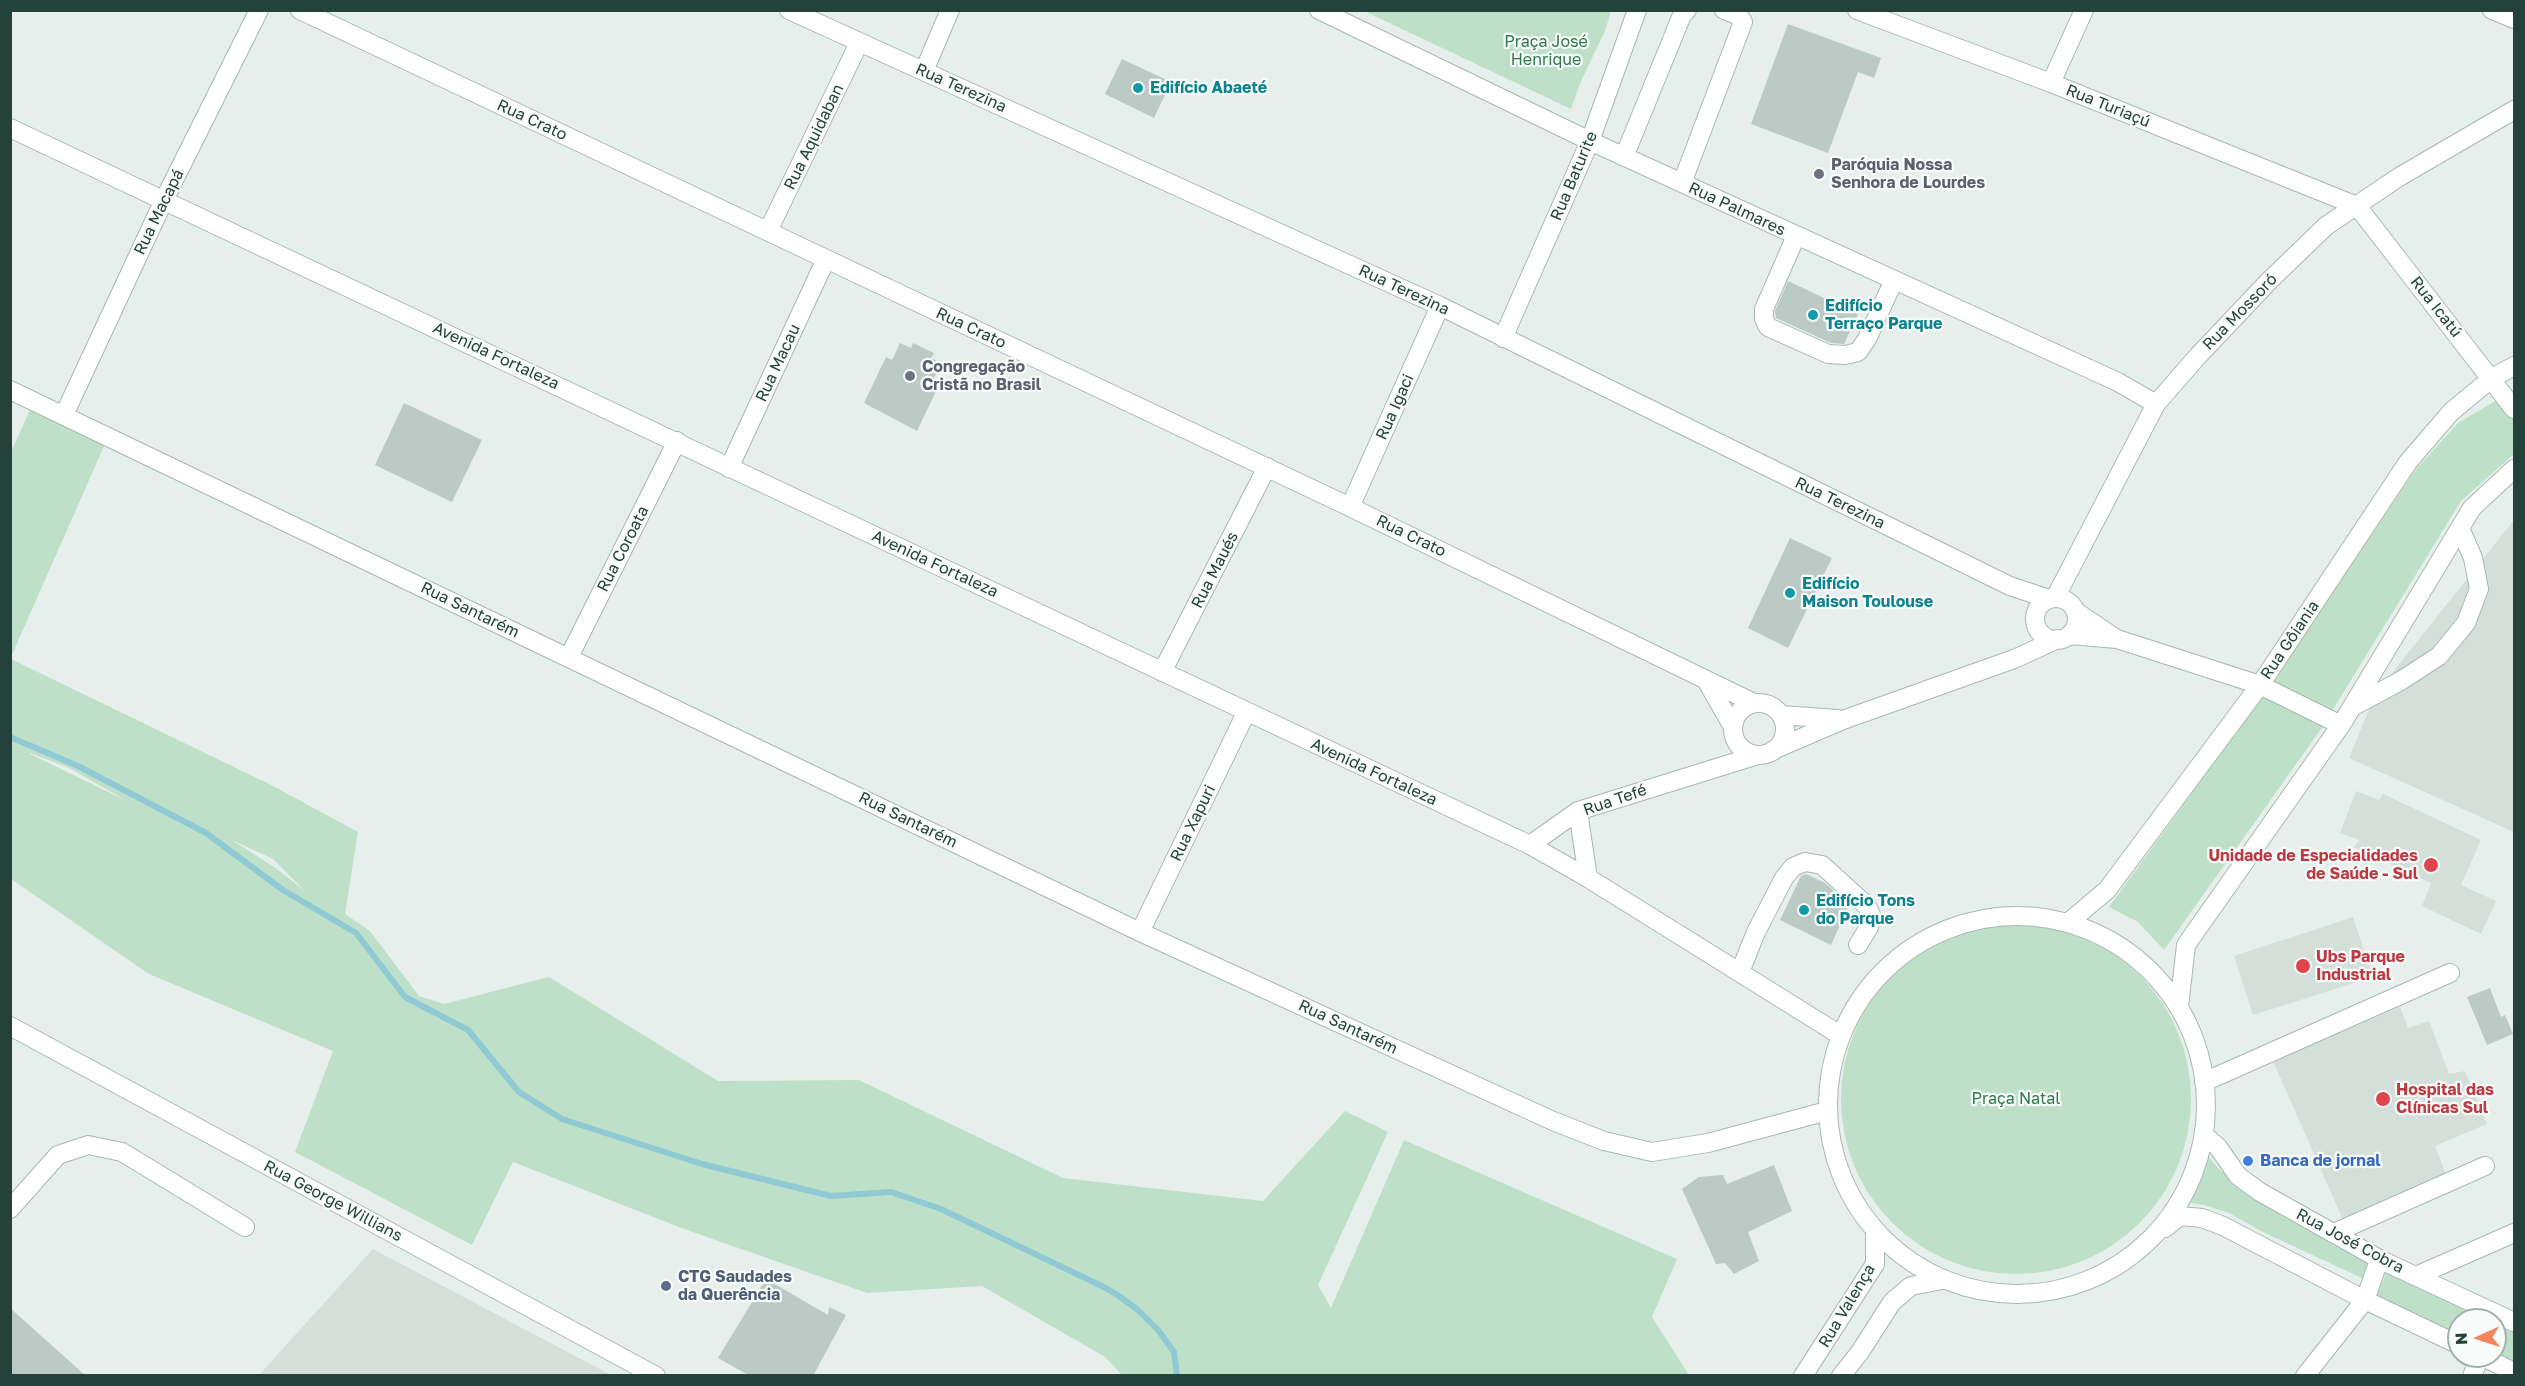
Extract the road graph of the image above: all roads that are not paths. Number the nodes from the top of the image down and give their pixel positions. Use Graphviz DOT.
graph roads {
  1 [pos="259,10"];
  2 [pos="300,10"];
  3 [pos="789,10"];
  4 [pos="950,10"];
  5 [pos="1319,10"];
  6 [pos="1637,10"];
  7 [pos="1687,10"];
  8 [pos="1724,10"];
  9 [pos="1857,10"];
  10 [pos="2084,10"];
  11 [pos="2492,10"];
  12 [pos="2514,19"];
  13 [pos="859,43"];
  14 [pos="924,71"];
  15 [pos="2051,83"];
  16 [pos="2514,110"];
  17 [pos="10,128"];
  18 [pos="1590,141"];
  19 [pos="1624,157"];
  20 [pos="1682,183"];
  21 [pos="164,200"];
  22 [pos="2356,206"];
  23 [pos="768,231"];
  24 [pos="1796,236"];
  25 [pos="826,259"];
  26 [pos="1894,280"];
  27 [pos="1440,306"];
  28 [pos="1503,338"];
  29 [pos="2514,366"];
  30 [pos="2492,378"];
  31 [pos="10,390"];
  32 [pos="2156,404"];
  33 [pos="2514,409"];
  34 [pos="64,416"];
  35 [pos="677,441"];
  36 [pos="1267,467"];
  37 [pos="729,468"];
  38 [pos="2514,469"];
  39 [pos="1350,507"];
  40 [pos="2460,528"];
  41 [pos="2010,586"];
  42 [pos="2052,598"];
  43 [pos="2075,611"];
  44 [pos="2036,623"];
  45 [pos="2064,637"];
  46 [pos="2117,639"];
  47 [pos="569,657"];
  48 [pos="2013,659"];
  49 [pos="1162,672"];
  50 [pos="1706,680"];
  51 [pos="2260,685"];
  52 [pos="1754,704"];
  53 [pos="2352,707"];
  54 [pos="1246,713"];
  55 [pos="1780,715"];
  56 [pos="1842,720"];
  57 [pos="2341,725"];
  58 [pos="1733,732"];
  59 [pos="1766,753"];
  60 [pos="1707,769"];
  61 [pos="1578,811"];
  62 [pos="1530,845"];
  63 [pos="1588,878"];
  64 [pos="2069,922"];
  65 [pos="1140,932"];
  66 [pos="1858,945"];
  67 [pos="1740,972"];
  68 [pos="2450,973"];
  69 [pos="2179,1006"];
  70 [pos="10,1026"];
  71 [pos="1840,1035"];
  72 [pos="2204,1082"];
  73 [pos="1827,1111"];
  74 [pos="2204,1135"];
  75 [pos="2485,1166"];
  76 [pos="10,1209"];
  77 [pos="244,1227"];
  78 [pos="1875,1233"];
  79 [pos="2334,1233"];
  80 [pos="2514,1233"];
  81 [pos="2150,1241"];
  82 [pos="2381,1260"];
  83 [pos="2416,1276"];
  84 [pos="1942,1280"];
  85 [pos="2365,1300"];
  86 [pos="2514,1322"];
  87 [pos="2447,1339"];
  88 [pos="656,1376"];
  89 [pos="1803,1376"];
  90 [pos="1841,1376"];
  91 [pos="2305,1376"];
  1 -- 21 [label="street, Rua Macapá"];
  2 -- 23 [label="street, Rua Crato"];
  3 -- 13 [label="street, Rua Terezina"];
  4 -- 14 [label="street"];
  5 -- 18 [label="street, Rua Palmares"];
  6 -- 18 [label="street, Rua Baturite"];
  7 -- 19 [label="street"];
  8 -- 20 [label="street"];
  9 -- 15 [label="street, Rua Turiaçú"];
  10 -- 15 [label="street"];
  11 -- 12 [label="street"];
  13 -- 14 [label="street, Rua Terezina"];
  13 -- 23 [label="street, Rua Aquidaban"];
  14 -- 27 [label="street, Rua Terezina"];
  15 -- 22 [label="street, Rua Turiaçú"];
  16 -- 22 [label="street, Rua Mossoró"];
  17 -- 21 [label="street, Avenida Fortaleza"];
  18 -- 19 [label="street, Rua Palmares"];
  18 -- 28 [label="street, Rua Baturite"];
  19 -- 20 [label="street, Rua Palmares"];
  20 -- 24 [label="street, Rua Palmares"];
  21 -- 34 [label="street, Rua Macapá"];
  21 -- 35 [label="street, Avenida Fortaleza"];
  22 -- 30 [label="street, Rua Icatú"];
  22 -- 32 [label="street, Rua Mossoró"];
  23 -- 25 [label="street, Rua Crato"];
  24 -- 26 [label="street, Rua Palmares"];
  24 -- 26 [label="street"];
  25 -- 36 [label="street, Rua Crato"];
  25 -- 37 [label="street, Rua Macau"];
  26 -- 32 [label="street, Rua Palmares"];
  27 -- 28 [label="street, Rua Terezina"];
  27 -- 39 [label="street, Rua Igaci"];
  28 -- 41 [label="street, Rua Terezina"];
  29 -- 30 [label="street, Rua Gôiania"];
  30 -- 33 [label="street, Rua Icatú"];
  30 -- 51 [label="street, Rua Gôiania"];
  31 -- 34 [label="street, Rua Santarém"];
  32 -- 42 [label="street, Rua Mossoró"];
  34 -- 47 [label="street, Rua Santarém"];
  35 -- 37 [label="street, Avenida Fortaleza"];
  35 -- 47 [label="street, Rua Coroata"];
  36 -- 39 [label="street, Rua Crato"];
  36 -- 49 [label="street, Rua Maués"];
  37 -- 49 [label="street, Avenida Fortaleza"];
  38 -- 40 [label="street"];
  39 -- 50 [label="street, Rua Crato"];
  40 -- 53 [label="street"];
  40 -- 53 [label="street"];
  41 -- 42 [label="street, Rua Terezina"];
  41 -- 44 [label="street, Rua Terezina"];
  42 -- 43 [label="street"];
  42 -- 44 [label="street"];
  43 -- 45 [label="street"];
  43 -- 46 [label="street"];
  44 -- 45 [label="street"];
  44 -- 48 [label="street"];
  45 -- 46 [label="street"];
  45 -- 48 [label="street, Rua Tefé"];
  46 -- 51 [label="street"];
  47 -- 65 [label="street, Rua Santarém"];
  48 -- 56 [label="street, Rua Tefé"];
  49 -- 54 [label="street, Avenida Fortaleza"];
  50 -- 52 [label="street, Rua Crato"];
  50 -- 58 [label="street"];
  51 -- 57 [label="street"];
  51 -- 64 [label="street, Rua Gôiania"];
  52 -- 55 [label="street"];
  52 -- 58 [label="street"];
  53 -- 57 [label="street"];
  54 -- 62 [label="street, Avenida Fortaleza"];
  54 -- 65 [label="street, Rua Xapuri"];
  55 -- 56 [label="street, Rua Tefé"];
  55 -- 59 [label="street"];
  56 -- 59 [label="street, Rua Tefé"];
  57 -- 69 [label="street"];
  58 -- 59 [label="street"];
  58 -- 60 [label="street"];
  59 -- 60 [label="street, Rua Tefé"];
  60 -- 61 [label="street, Rua Tefé"];
  61 -- 62 [label="street, Rua Tefé"];
  61 -- 63 [label="street"];
  62 -- 63 [label="street, Avenida Fortaleza"];
  63 -- 67 [label="street, Avenida Fortaleza"];
  64 -- 69 [label="street"];
  64 -- 71 [label="street"];
  65 -- 73 [label="street, Rua Santarém"];
  66 -- 67 [label="street"];
  67 -- 71 [label="street, Avenida Fortaleza"];
  68 -- 72 [label="street"];
  69 -- 72 [label="street"];
  70 -- 88 [label="street, Rua George Willians"];
  71 -- 73 [label="street"];
  72 -- 74 [label="street"];
  73 -- 78 [label="street"];
  74 -- 79 [label="street, Rua José Cobra"];
  74 -- 81 [label="street"];
  75 -- 79 [label="street"];
  76 -- 77 [label="street"];
  78 -- 84 [label="street"];
  78 -- 89 [label="street, Rua Valença"];
  79 -- 82 [label="street, Rua José Cobra"];
  80 -- 83 [label="street"];
  81 -- 84 [label="street"];
  81 -- 85 [label="street"];
  82 -- 83 [label="street, Rua José Cobra"];
  82 -- 85 [label="street"];
  83 -- 86 [label="street, Rua José Cobra"];
  84 -- 90 [label="street, Rua Valença"];
  85 -- 87 [label="street"];
  85 -- 91 [label="street"];
}
